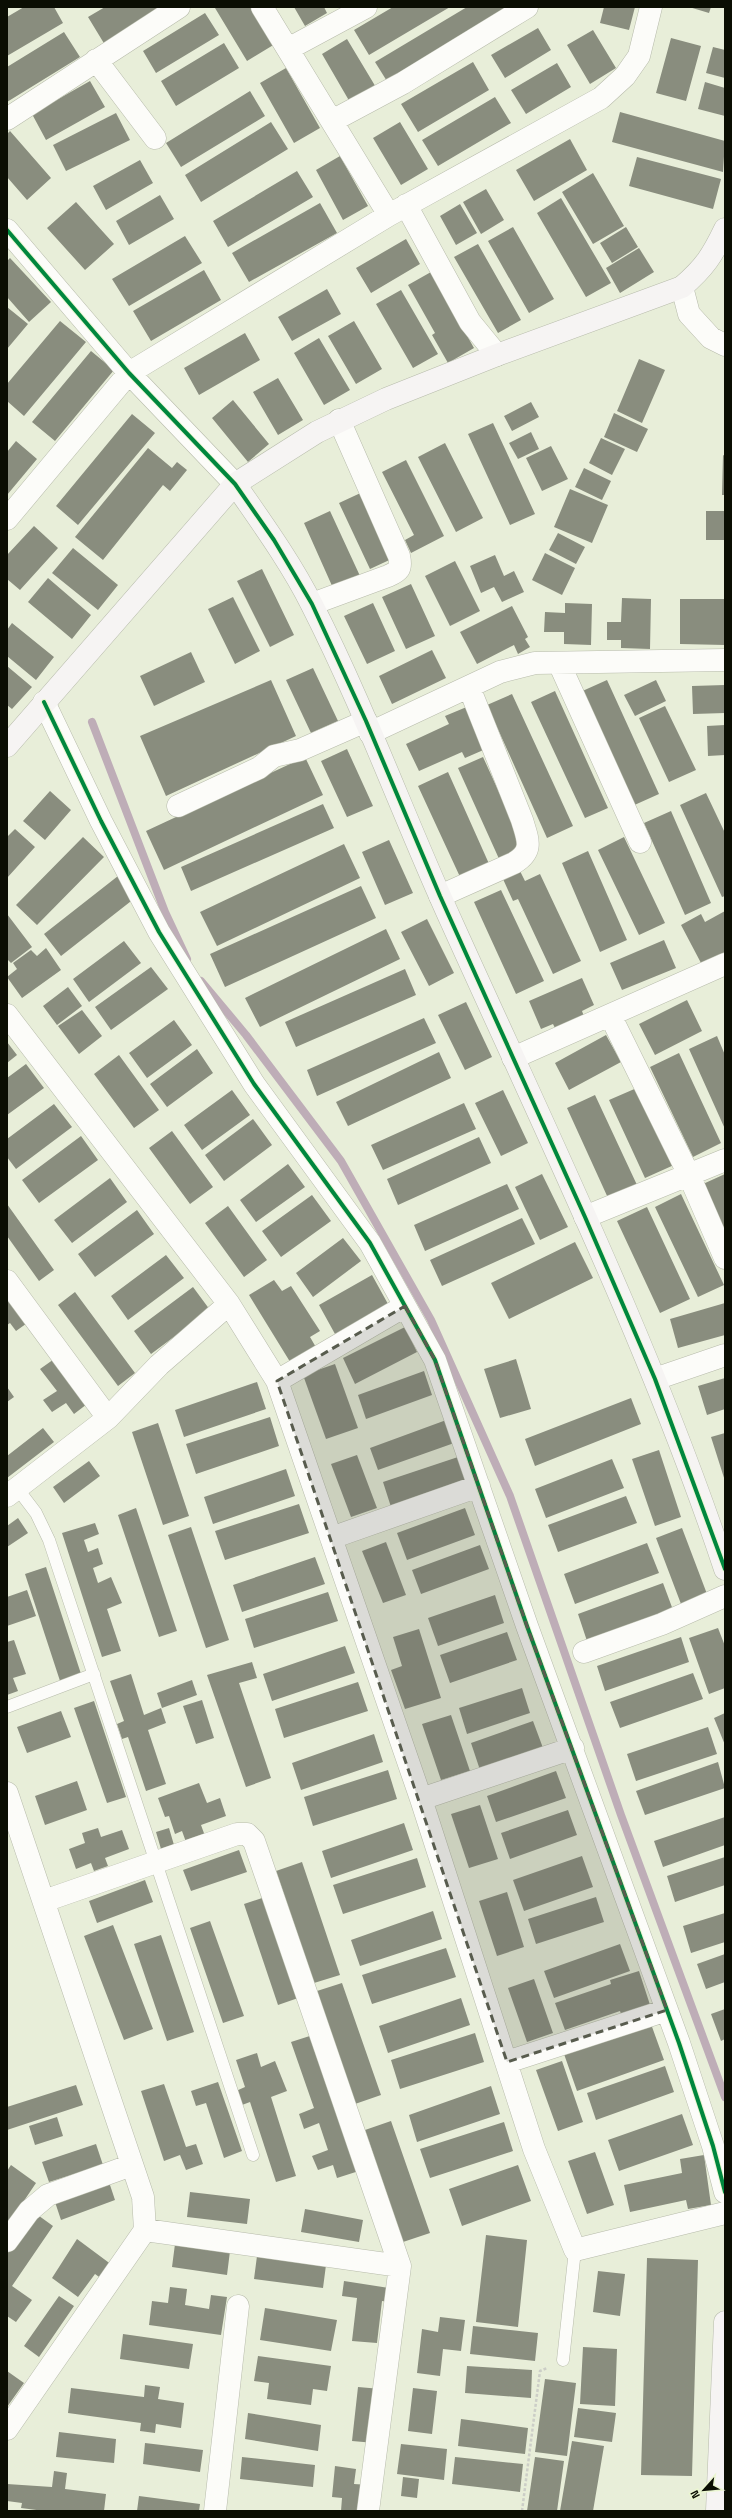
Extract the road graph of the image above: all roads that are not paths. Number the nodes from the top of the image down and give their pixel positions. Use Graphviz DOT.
graph roads {
  1 [pos="179,7"];
  2 [pos="262,7"];
  3 [pos="366,7"];
  4 [pos="528,7"];
  5 [pos="651,7"];
  6 [pos="288,49"];
  7 [pos="96,60"];
  8 [pos="7,119"];
  9 [pos="332,121"];
  10 [pos="155,138"];
  11 [pos="397,210"];
  12 [pos="7,230"];
  13 [pos="725,230"];
  14 [pos="682,287"];
  15 [pos="725,346"];
  16 [pos="497,355"];
  17 [pos="129,373"];
  18 [pos="339,420"];
  19 [pos="235,484"];
  20 [pos="7,519"];
  21 [pos="312,604"];
  22 [pos="725,660"];
  23 [pos="559,663"];
  24 [pos="469,687"];
  25 [pos="44,702"];
  26 [pos="368,727"];
  27 [pos="7,746"];
  28 [pos="178,806"];
  29 [pos="640,842"];
  30 [pos="440,896"];
  31 [pos="725,964"];
  32 [pos="7,1014"];
  33 [pos="610,1016"];
  34 [pos="513,1058"];
  35 [pos="725,1160"];
  36 [pos="689,1175"];
  37 [pos="585,1218"];
  38 [pos="725,1258"];
  39 [pos="7,1282"];
  40 [pos="229,1304"];
  41 [pos="405,1306"];
  42 [pos="725,1355"];
  43 [pos="655,1379"];
  44 [pos="277,1381"];
  45 [pos="108,1418"];
  46 [pos="478,1486"];
  47 [pos="12,1492"];
  48 [pos="331,1538"];
  49 [pos="724,1563"];
  50 [pos="725,1596"];
  51 [pos="584,1652"];
  52 [pos="94,1674"];
  53 [pos="7,1707"];
  54 [pos="573,1748"];
  55 [pos="7,1793"];
  56 [pos="421,1800"];
  57 [pos="157,1863"];
  58 [pos="44,1901"];
  59 [pos="667,2010"];
  60 [pos="508,2062"];
  61 [pos="253,2155"];
  62 [pos="132,2165"];
  63 [pos="725,2192"];
  64 [pos="725,2213"];
  65 [pos="145,2230"];
  66 [pos="7,2241"];
  67 [pos="575,2250"];
  68 [pos="400,2266"];
  69 [pos="238,2306"];
  70 [pos="725,2322"];
  71 [pos="564,2360"];
  72 [pos="7,2429"];
  73 [pos="215,2511"];
  74 [pos="368,2511"];
  75 [pos="717,2511"];
  1 -- 7 [label="street"];
  2 -- 6 [label="street"];
  3 -- 6 [label="street"];
  4 -- 9 [label="street"];
  5 -- 11 [label="street"];
  6 -- 9 [label="street"];
  7 -- 8 [label="street"];
  7 -- 10 [label="street"];
  9 -- 11 [label="street"];
  11 -- 16 [label="street"];
  11 -- 17 [label="street"];
  12 -- 17 [label="street"];
  13 -- 14 [label="street"];
  14 -- 15 [label="street"];
  14 -- 16 [label="street"];
  16 -- 18 [label="street"];
  17 -- 19 [label="street"];
  17 -- 20 [label="street"];
  18 -- 19 [label="street"];
  18 -- 21 [label="street"];
  19 -- 21 [label="street"];
  19 -- 25 [label="street"];
  21 -- 26 [label="street"];
  22 -- 23 [label="street"];
  23 -- 24 [label="street"];
  23 -- 29 [label="street"];
  24 -- 26 [label="street"];
  24 -- 30 [label="street"];
  25 -- 27 [label="street"];
  25 -- 41 [label="street"];
  26 -- 28 [label="street"];
  26 -- 30 [label="street"];
  30 -- 34 [label="street"];
  31 -- 33 [label="street"];
  32 -- 40 [label="street"];
  33 -- 34 [label="street"];
  33 -- 36 [label="street"];
  34 -- 37 [label="street"];
  35 -- 36 [label="street"];
  36 -- 37 [label="street"];
  36 -- 38 [label="street"];
  37 -- 43 [label="street"];
  39 -- 45 [label="street"];
  40 -- 44 [label="street"];
  40 -- 45 [label="street"];
  41 -- 44 [label="street"];
  41 -- 46 [label="street"];
  42 -- 43 [label="street"];
  43 -- 49 [label="street"];
  44 -- 48 [label="street"];
  45 -- 47 [label="street"];
  46 -- 48 [label="street"];
  46 -- 54 [label="street"];
  47 -- 52 [label="lane"];
  48 -- 56 [label="street"];
  50 -- 51 [label="street"];
  52 -- 53 [label="lane"];
  52 -- 57 [label="lane"];
  54 -- 56 [label="street"];
  54 -- 59 [label="street"];
  55 -- 58 [label="street"];
  56 -- 60 [label="street"];
  57 -- 58 [label="street"];
  57 -- 61 [label="lane"];
  57 -- 68 [label="street"];
  58 -- 62 [label="street"];
  59 -- 60 [label="street"];
  59 -- 63 [label="street"];
  60 -- 67 [label="street"];
  62 -- 65 [label="street"];
  62 -- 66 [label="street"];
  64 -- 67 [label="street"];
  65 -- 68 [label="street"];
  65 -- 72 [label="street"];
  67 -- 71 [label="lane"];
  68 -- 74 [label="street"];
  69 -- 73 [label="street"];
  70 -- 75 [label="street"];
}
